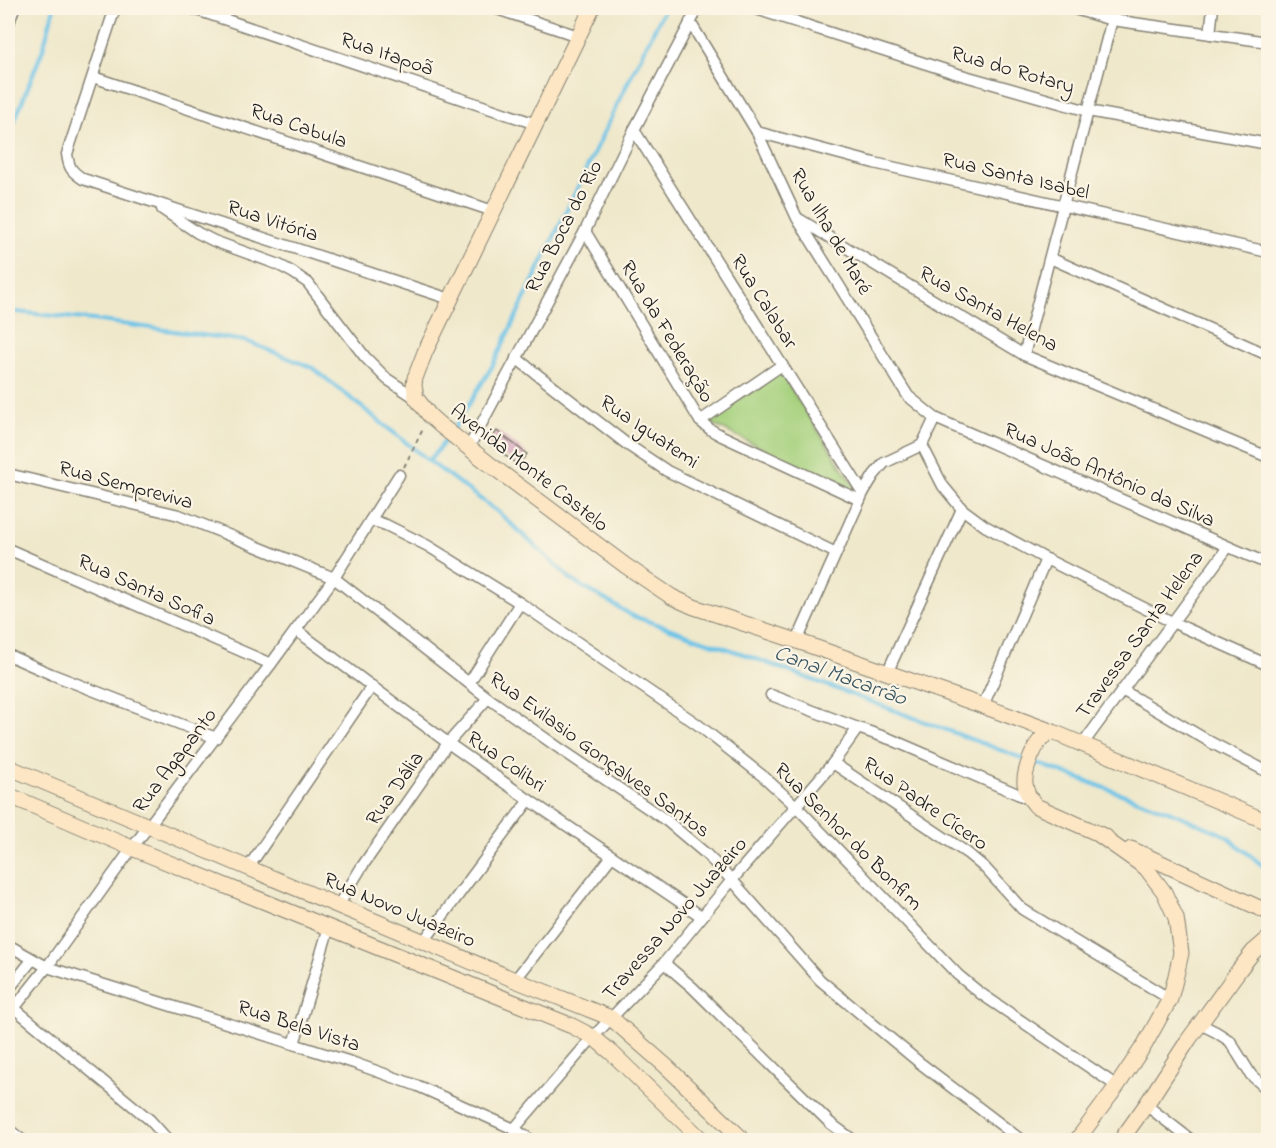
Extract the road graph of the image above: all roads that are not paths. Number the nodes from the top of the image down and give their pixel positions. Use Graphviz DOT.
graph roads {
  1 [pos="14,8"];
  2 [pos="115,8"];
  3 [pos="190,8"];
  4 [pos="494,8"];
  5 [pos="592,8"];
  6 [pos="698,8"];
  7 [pos="753,8"];
  8 [pos="1071,8"];
  9 [pos="1115,8"];
  10 [pos="1213,8"];
  11 [pos="1112,20"];
  12 [pos="690,22"];
  13 [pos="8,26"];
  14 [pos="1210,34"];
  15 [pos="578,36"];
  16 [pos="1269,42"];
  17 [pos="93,77"];
  18 [pos="1088,111"];
  19 [pos="536,124"];
  20 [pos="634,130"];
  21 [pos="757,132"];
  22 [pos="1269,144"];
  23 [pos="152,201"];
  24 [pos="1063,206"];
  25 [pos="493,211"];
  26 [pos="797,218"];
  27 [pos="585,231"];
  28 [pos="1269,252"];
  29 [pos="1050,258"];
  30 [pos="450,299"];
  31 [pos="1024,355"];
  32 [pos="1269,355"];
  33 [pos="516,358"];
  34 [pos="782,365"];
  35 [pos="416,398"];
  36 [pos="935,418"];
  37 [pos="700,421"];
  38 [pos="463,443"];
  39 [pos="922,445"];
  40 [pos="1269,458"];
  41 [pos="8,474"];
  42 [pos="399,475"];
  43 [pos="862,496"];
  44 [pos="962,509"];
  45 [pos="370,522"];
  46 [pos="1228,547"];
  47 [pos="8,549"];
  48 [pos="836,553"];
  49 [pos="1046,559"];
  50 [pos="1269,564"];
  51 [pos="334,578"];
  52 [pos="520,603"];
  53 [pos="1172,622"];
  54 [pos="296,630"];
  55 [pos="797,641"];
  56 [pos="8,655"];
  57 [pos="271,664"];
  58 [pos="1269,665"];
  59 [pos="887,673"];
  60 [pos="469,683"];
  61 [pos="372,686"];
  62 [pos="1122,690"];
  63 [pos="771,695"];
  64 [pos="488,698"];
  65 [pos="983,706"];
  66 [pos="1023,721"];
  67 [pos="858,728"];
  68 [pos="1053,732"];
  69 [pos="216,738"];
  70 [pos="448,743"];
  71 [pos="1082,745"];
  72 [pos="1035,748"];
  73 [pos="834,763"];
  74 [pos="8,767"];
  75 [pos="1269,772"];
  76 [pos="8,795"];
  77 [pos="1029,799"];
  78 [pos="529,800"];
  79 [pos="797,807"];
  80 [pos="1269,822"];
  81 [pos="148,827"];
  82 [pos="1098,834"];
  83 [pos="132,848"];
  84 [pos="612,856"];
  85 [pos="248,868"];
  86 [pos="732,880"];
  87 [pos="339,906"];
  88 [pos="1269,912"];
  89 [pos="701,916"];
  90 [pos="329,927"];
  91 [pos="1269,939"];
  92 [pos="424,941"];
  93 [pos="8,945"];
  94 [pos="32,960"];
  95 [pos="664,963"];
  96 [pos="47,967"];
  97 [pos="514,980"];
  98 [pos="8,990"];
  99 [pos="1170,999"];
  100 [pos="10,1012"];
  101 [pos="612,1018"];
  102 [pos="1200,1024"];
  103 [pos="593,1037"];
  104 [pos="294,1044"];
  105 [pos="1117,1086"];
  106 [pos="1269,1090"];
  107 [pos="1146,1106"];
  108 [pos="8,1129"];
  109 [pos="514,1129"];
  110 [pos="22,1140"];
  111 [pos="168,1140"];
  112 [pos="531,1140"];
  113 [pos="702,1140"];
  114 [pos="743,1140"];
  115 [pos="853,1140"];
  116 [pos="1021,1140"];
  117 [pos="1077,1140"];
  118 [pos="1121,1140"];
  119 [pos="1191,1140"];
  1 -- 13 [label="street"];
  2 -- 17 [label="street"];
  3 -- 19 [label="street, Rua Itapoã"];
  4 -- 15 [label="street"];
  5 -- 15 [label="street"];
  6 -- 12 [label="street, Rua Boca do Rio"];
  7 -- 18 [label="street, Rua do Rotary"];
  8 -- 11 [label="street"];
  9 -- 11 [label="street"];
  10 -- 14 [label="street"];
  11 -- 14 [label="street"];
  11 -- 18 [label="street"];
  12 -- 20 [label="street, Rua Boca do Rio"];
  12 -- 21 [label="street, Rua Ilha de Maré"];
  14 -- 16 [label="street"];
  15 -- 19 [label="street"];
  17 -- 23 [label="street, Rua Vitória"];
  17 -- 25 [label="street, Rua Cabula"];
  18 -- 22 [label="street, Rua do Rotary"];
  18 -- 24 [label="street"];
  19 -- 25 [label="street"];
  20 -- 27 [label="street, Rua Boca do Rio"];
  20 -- 34 [label="street, Rua Calabar"];
  21 -- 24 [label="street, Rua Santa Isabel"];
  21 -- 26 [label="street, Rua Ilha de Maré"];
  23 -- 30 [label="street, Rua Vitória"];
  23 -- 35 [label="street"];
  24 -- 28 [label="street, Rua Santa Isabel"];
  24 -- 29 [label="street"];
  25 -- 30 [label="street"];
  26 -- 31 [label="street, Rua Santa Helena"];
  26 -- 36 [label="street, Rua Ilha de Maré"];
  27 -- 33 [label="street, Rua Boca do Rio"];
  27 -- 37 [label="street, Rua da Federação"];
  29 -- 31 [label="street"];
  29 -- 32 [label="street"];
  30 -- 35 [label="street"];
  31 -- 40 [label="street, Rua Santa Helena"];
  33 -- 38 [label="street, Rua Boca do Rio"];
  33 -- 48 [label="street, Rua Iguatemi"];
  34 -- 37 [label="street"];
  34 -- 43 [label="street, Rua Calabar"];
  35 -- 38 [label="street, Avenida Monte Castelo"];
  36 -- 39 [label="street"];
  36 -- 46 [label="street, Rua João Antônio da Silva"];
  37 -- 43 [label="street, Rua da Federação"];
  38 -- 55 [label="street, Avenida Monte Castelo"];
  39 -- 43 [label="street"];
  39 -- 44 [label="street"];
  41 -- 51 [label="street, Rua Sempreviva"];
  42 -- 45 [label="street, Rua Agapanto"];
  43 -- 48 [label="street"];
  44 -- 49 [label="street"];
  44 -- 59 [label="street"];
  45 -- 51 [label="street, Rua Agapanto"];
  45 -- 52 [label="street, Rua Senhor do Bonfim"];
  46 -- 50 [label="street, Rua João Antônio da Silva"];
  46 -- 53 [label="street, Travessa Santa Helena"];
  47 -- 57 [label="street, Rua Santa Sofia"];
  48 -- 55 [label="street"];
  49 -- 53 [label="street"];
  49 -- 65 [label="street"];
  51 -- 54 [label="street, Rua Agapanto"];
  51 -- 60 [label="street, Rua Evilasio Gonçalves Santos"];
  52 -- 60 [label="street"];
  52 -- 79 [label="street, Rua Senhor do Bonfim"];
  53 -- 58 [label="street"];
  53 -- 62 [label="street, Travessa Santa Helena"];
  54 -- 57 [label="street, Rua Agapanto"];
  54 -- 61 [label="street, Rua Colibri"];
  55 -- 59 [label="street, Avenida Monte Castelo"];
  56 -- 69 [label="street"];
  57 -- 69 [label="street, Rua Agapanto"];
  59 -- 65 [label="street, Avenida Monte Castelo"];
  60 -- 64 [label="street, Rua Evilasio Gonçalves Santos"];
  61 -- 70 [label="street, Rua Colibri"];
  61 -- 85 [label="street"];
  62 -- 71 [label="street, Travessa Santa Helena"];
  62 -- 75 [label="street"];
  63 -- 67 [label="street, Rua Padre Cícero"];
  64 -- 70 [label="street, Rua Dália"];
  64 -- 86 [label="street, Rua Evilasio Gonçalves Santos"];
  65 -- 66 [label="street, Avenida Monte Castelo"];
  66 -- 68 [label="street, Avenida Monte Castelo"];
  66 -- 72 [label="street"];
  67 -- 73 [label="street, Travessa Novo Juazeiro"];
  67 -- 77 [label="street, Rua Padre Cícero"];
  68 -- 71 [label="street, Avenida Monte Castelo"];
  68 -- 72 [label="street"];
  69 -- 81 [label="street, Rua Agapanto"];
  70 -- 78 [label="street, Rua Colibri"];
  70 -- 87 [label="street, Rua Dália"];
  71 -- 80 [label="street, Avenida Monte Castelo"];
  72 -- 77 [label="street"];
  73 -- 79 [label="street, Travessa Novo Juazeiro"];
  73 -- 99 [label="street, Rua Padre Cícero"];
  74 -- 81 [label="street, Rua Novo Juazeiro"];
  76 -- 83 [label="street, Rua Novo Juazeiro"];
  77 -- 82 [label="street"];
  78 -- 84 [label="street, Rua Colibri"];
  78 -- 92 [label="street"];
  79 -- 86 [label="street, Travessa Novo Juazeiro"];
  79 -- 105 [label="street, Rua Senhor do Bonfim"];
  81 -- 83 [label="street, Rua Agapanto"];
  81 -- 85 [label="street, Rua Novo Juazeiro"];
  82 -- 88 [label="street"];
  82 -- 99 [label="street"];
  83 -- 90 [label="street, Rua Novo Juazeiro"];
  83 -- 96 [label="street, Rua Agapanto"];
  84 -- 89 [label="street, Rua Colibri"];
  84 -- 97 [label="street"];
  85 -- 87 [label="street, Rua Novo Juazeiro"];
  86 -- 89 [label="street, Travessa Novo Juazeiro"];
  86 -- 116 [label="street, Rua Evilasio Gonçalves Santos"];
  87 -- 92 [label="street, Rua Novo Juazeiro"];
  89 -- 95 [label="street, Travessa Novo Juazeiro"];
  90 -- 103 [label="street, Rua Novo Juazeiro"];
  90 -- 104 [label="street"];
  91 -- 102 [label="street"];
  92 -- 97 [label="street, Rua Novo Juazeiro"];
  93 -- 94 [label="street, Rua Bela Vista"];
  94 -- 96 [label="street, Rua Bela Vista"];
  94 -- 98 [label="street"];
  95 -- 101 [label="street, Travessa Novo Juazeiro"];
  95 -- 115 [label="street"];
  96 -- 100 [label="street, Rua Agapanto"];
  96 -- 104 [label="street, Rua Bela Vista"];
  97 -- 101 [label="street, Rua Novo Juazeiro"];
  99 -- 105 [label="street"];
  100 -- 111 [label="street"];
  101 -- 103 [label="street, Travessa Novo Juazeiro"];
  101 -- 114 [label="street, Rua Novo Juazeiro"];
  102 -- 106 [label="street"];
  102 -- 107 [label="street"];
  103 -- 109 [label="street, Travessa Novo Juazeiro"];
  103 -- 113 [label="street, Rua Novo Juazeiro"];
  104 -- 109 [label="street, Rua Bela Vista"];
  105 -- 117 [label="street"];
  107 -- 118 [label="street"];
  107 -- 119 [label="street"];
  108 -- 110 [label="street"];
  109 -- 112 [label="street, Rua Bela Vista"];
}
